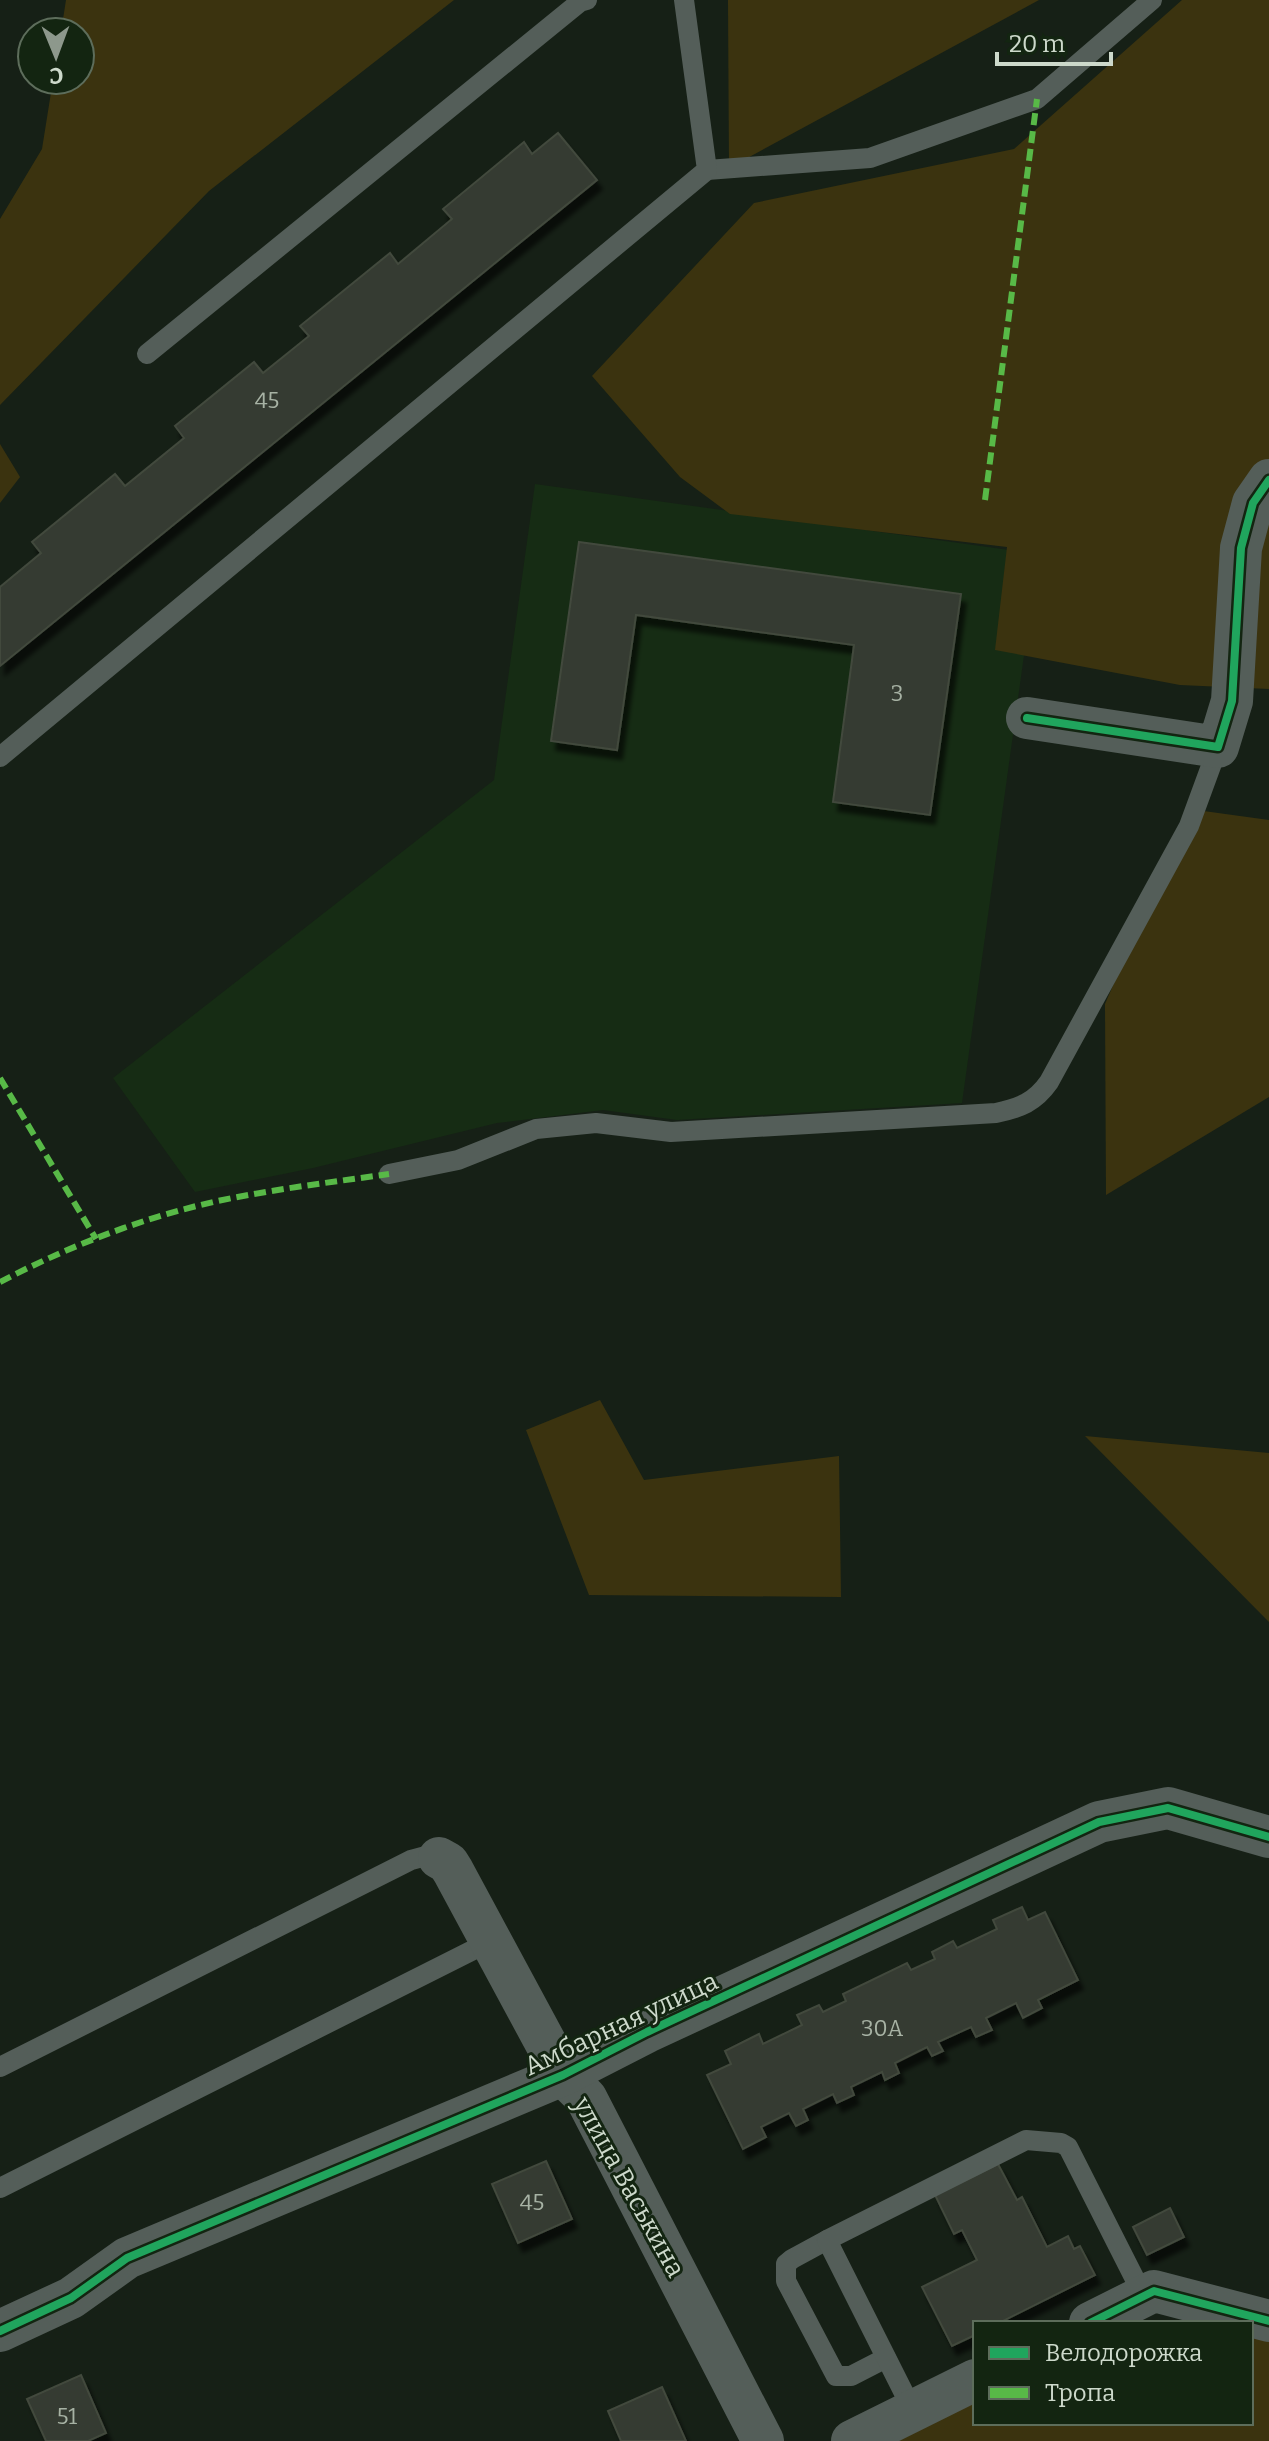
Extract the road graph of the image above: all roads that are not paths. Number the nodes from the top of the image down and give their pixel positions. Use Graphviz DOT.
graph roads {
  1 [pos="587,0"];
  2 [pos="684,0"];
  3 [pos="1152,0"];
  4 [pos="707,170"];
  5 [pos="147,354"];
  6 [pos="1269,480"];
  7 [pos="1027,718"];
  8 [pos="1218,747"];
  9 [pos="0,757"];
  10 [pos="389,1174"];
  11 [pos="1269,1837"];
  12 [pos="439,1858"];
  13 [pos="489,1942"];
  14 [pos="0,2067"];
  15 [pos="563,2075"];
  16 [pos="0,2188"];
  17 [pos="827,2240"];
  18 [pos="1144,2297"];
  19 [pos="1094,2321"];
  20 [pos="1269,2321"];
  21 [pos="0,2331"];
  22 [pos="886,2358"];
  23 [pos="973,2381"];
  24 [pos="913,2411"];
  25 [pos="763,2441"];
  26 [pos="852,2441"];
  1 -- 5 [label="lane"];
  2 -- 4 [label="lane"];
  3 -- 4 [label="lane"];
  4 -- 9 [label="lane"];
  6 -- 8 [label="street"];
  7 -- 8 [label="street"];
  8 -- 10 [label="lane"];
  11 -- 15 [label="street, Амбарная улица"];
  12 -- 13 [label="street, улица Васькина"];
  12 -- 14 [label="lane"];
  13 -- 15 [label="street, улица Васькина"];
  13 -- 16 [label="lane"];
  15 -- 21 [label="street, Амбарная улица"];
  15 -- 25 [label="street, улица Васькина"];
  17 -- 18 [label="lane"];
  17 -- 22 [label="lane"];
  17 -- 22 [label="lane"];
  18 -- 19 [label="street"];
  18 -- 20 [label="street"];
  22 -- 24 [label="lane"];
  23 -- 24 [label="street"];
  24 -- 26 [label="street"];
}
